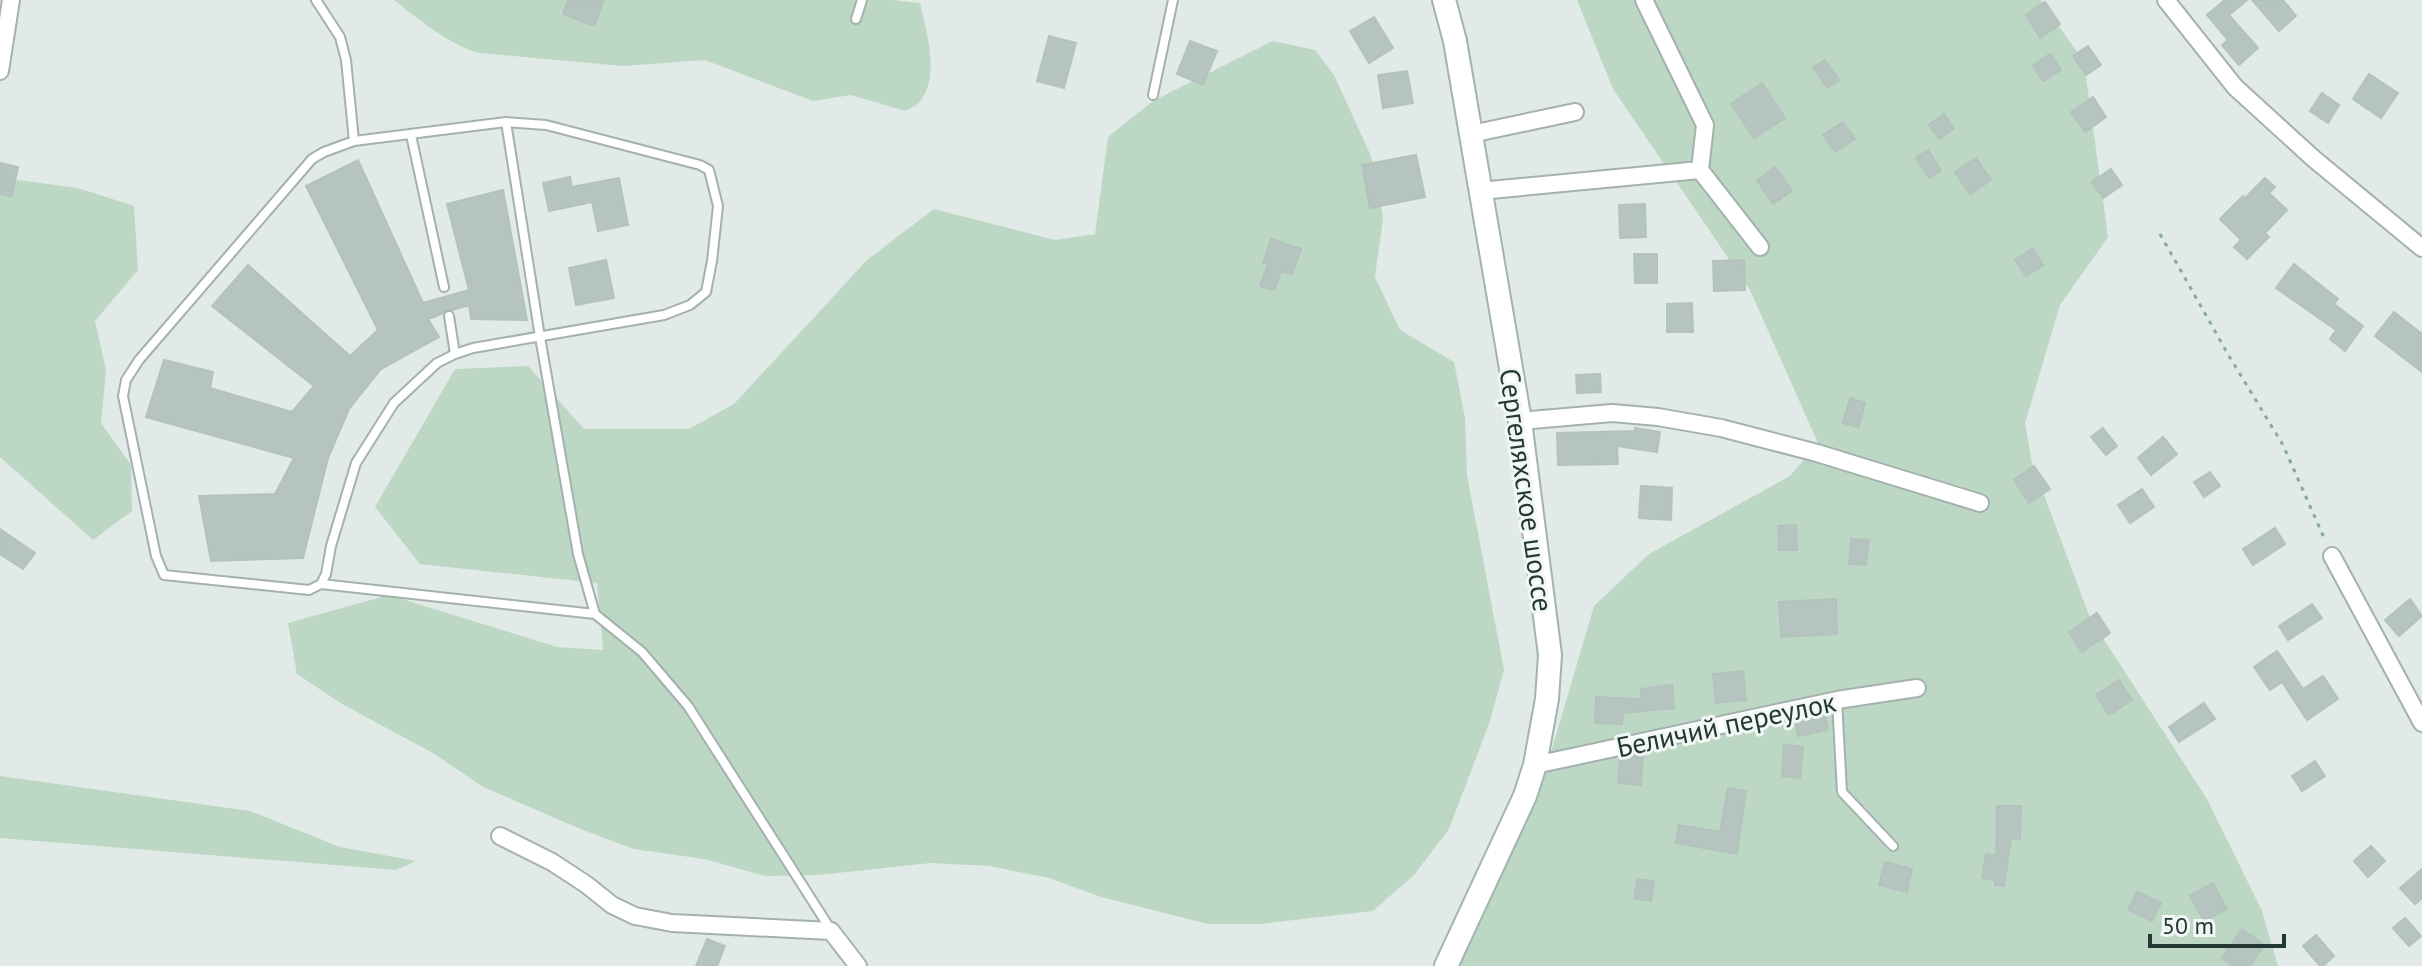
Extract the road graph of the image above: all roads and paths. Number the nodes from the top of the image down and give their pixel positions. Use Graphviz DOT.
graph roads {
  1 [pos="11,0"];
  2 [pos="316,0"];
  3 [pos="862,0"];
  4 [pos="1173,0"];
  5 [pos="1444,0"];
  6 [pos="1644,0"];
  7 [pos="2166,0"];
  8 [pos="856,19"];
  9 [pos="0,71"];
  10 [pos="1153,95"];
  11 [pos="1575,112"];
  12 [pos="506,122"];
  13 [pos="1471,134"];
  14 [pos="411,135"];
  15 [pos="354,141"];
  16 [pos="1700,170"];
  17 [pos="1480,191"];
  18 [pos="2160,234"];
  19 [pos="1760,247"];
  20 [pos="2422,248"];
  21 [pos="444,287"];
  22 [pos="449,316"];
  23 [pos="540,337"];
  24 [pos="455,354"];
  25 [pos="1520,421"];
  26 [pos="1980,503"];
  27 [pos="2332,556"];
  28 [pos="321,584"];
  29 [pos="595,614"];
  30 [pos="1917,688"];
  31 [pos="1837,700"];
  32 [pos="2422,723"];
  33 [pos="1535,765"];
  34 [pos="500,836"];
  35 [pos="1893,846"];
  36 [pos="831,931"];
  37 [pos="858,966"];
  38 [pos="1446,966"];
  1 -- 9 [label="street"];
  2 -- 15 [label="lane"];
  3 -- 8 [label="lane"];
  4 -- 10 [label="lane"];
  5 -- 13 [label="main road, Сергеляхское шоссе"];
  6 -- 16 [label="street"];
  7 -- 20 [label="street"];
  11 -- 13 [label="street"];
  12 -- 14 [label="lane"];
  12 -- 23 [label="lane"];
  12 -- 23 [label="lane"];
  13 -- 17 [label="main road, Сергеляхское шоссе"];
  14 -- 15 [label="lane"];
  14 -- 21 [label="lane"];
  15 -- 28 [label="lane"];
  16 -- 17 [label="street"];
  16 -- 19 [label="street"];
  17 -- 25 [label="main road, Сергеляхское шоссе"];
  18 -- 27 [label="path"];
  22 -- 24 [label="lane"];
  23 -- 24 [label="lane"];
  23 -- 29 [label="lane"];
  24 -- 28 [label="lane"];
  25 -- 26 [label="street"];
  25 -- 33 [label="main road, Сергеляхское шоссе"];
  27 -- 32 [label="street"];
  28 -- 29 [label="lane"];
  29 -- 36 [label="lane"];
  30 -- 31 [label="street, Беличий переулок"];
  31 -- 33 [label="street, Беличий переулок"];
  31 -- 35 [label="lane"];
  33 -- 38 [label="main road, Сергеляхское шоссе"];
  34 -- 36 [label="street"];
  36 -- 37 [label="street"];
}
